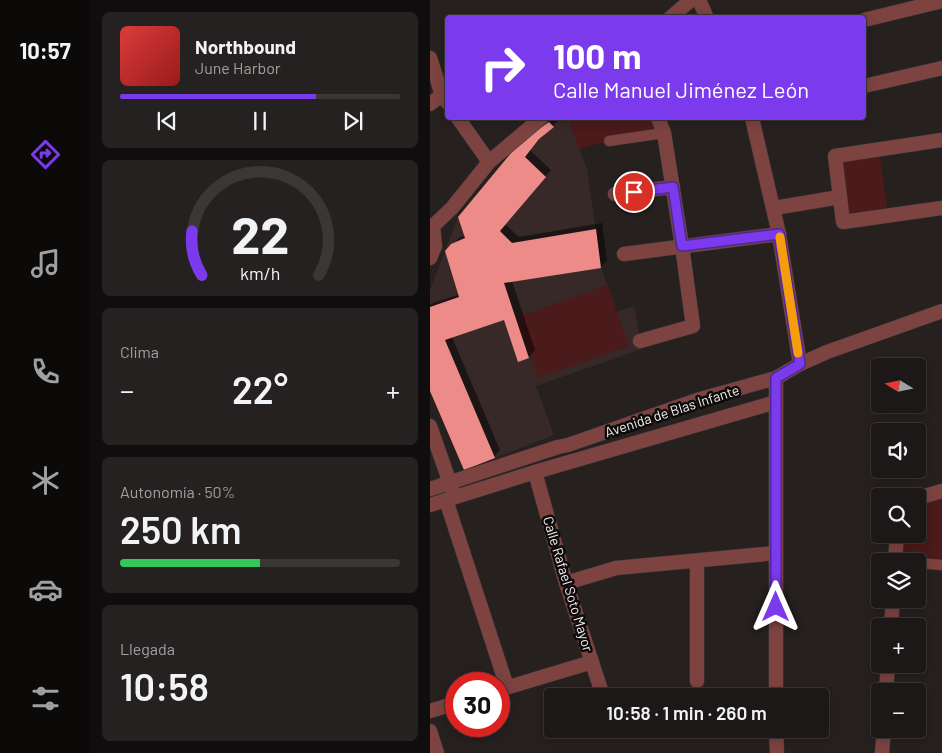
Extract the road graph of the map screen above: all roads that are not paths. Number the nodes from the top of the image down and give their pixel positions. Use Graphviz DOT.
graph roads {
  1 [pos="691,0"];
  2 [pos="699,0"];
  3 [pos="942,1"];
  4 [pos="674,15"];
  5 [pos="706,15"];
  6 [pos="866,20"];
  7 [pos="430,58"];
  8 [pos="942,68"];
  9 [pos="866,86"];
  10 [pos="445,99"];
  11 [pos="430,104"];
  12 [pos="459,120"];
  13 [pos="539,120"];
  14 [pos="659,120"];
  15 [pos="755,120"];
  16 [pos="664,133"];
  17 [pos="942,140"];
  18 [pos="609,141"];
  19 [pos="489,162"];
  20 [pos="673,187"];
  21 [pos="615,194"];
  22 [pos="840,197"];
  23 [pos="774,208"];
  24 [pos="942,208"];
  25 [pos="431,226"];
  26 [pos="779,234"];
  27 [pos="682,246"];
  28 [pos="624,254"];
  29 [pos="430,258"];
  30 [pos="942,311"];
  31 [pos="640,341"];
  32 [pos="800,364"];
  33 [pos="776,378"];
  34 [pos="776,402"];
  35 [pos="430,426"];
  36 [pos="568,445"];
  37 [pos="571,462"];
  38 [pos="535,472"];
  39 [pos="450,482"];
  40 [pos="430,488"];
  41 [pos="942,491"];
  42 [pos="926,496"];
  43 [pos="450,499"];
  44 [pos="430,505"];
  45 [pos="776,553"];
  46 [pos="697,561"];
  47 [pos="926,564"];
  48 [pos="942,565"];
  49 [pos="566,583"];
  50 [pos="592,662"];
  51 [pos="498,672"];
  52 [pos="697,681"];
  53 [pos="510,687"];
  54 [pos="601,688"];
  55 [pos="776,688"];
  56 [pos="445,706"];
  57 [pos="430,711"];
  58 [pos="776,738"];
  59 [pos="883,738"];
  60 [pos="777,753"];
  61 [pos="882,753"];
  1 -- 4 [label="street"];
  2 -- 5 [label="street"];
  3 -- 6 [label="street"];
  7 -- 10 [label="street"];
  8 -- 9 [label="street"];
  10 -- 11 [label="street"];
  12 -- 19 [label="street"];
  13 -- 19 [label="street"];
  14 -- 16 [label="street"];
  15 -- 23 [label="street"];
  16 -- 18 [label="street"];
  16 -- 20 [label="street"];
  17 -- 22 [label="street"];
  19 -- 25 [label="street"];
  20 -- 21 [label="street"];
  20 -- 27 [label="street"];
  22 -- 23 [label="street"];
  22 -- 24 [label="street"];
  23 -- 26 [label="street"];
  25 -- 29 [label="street"];
  26 -- 27 [label="street"];
  26 -- 32 [label="street"];
  27 -- 28 [label="street"];
  27 -- 31 [label="street"];
  30 -- 32 [label="street, Avenida de Blas Infante"];
  32 -- 33 [label="street, Avenida de Blas Infante"];
  33 -- 34 [label="street"];
  33 -- 36 [label="street, Avenida de Blas Infante"];
  34 -- 37 [label="street, Avenida de Blas Infante"];
  34 -- 45 [label="street"];
  35 -- 39 [label="street"];
  36 -- 37 [label="street"];
  36 -- 39 [label="street, Avenida de Blas Infante"];
  37 -- 38 [label="street, Avenida de Blas Infante"];
  38 -- 43 [label="street, Avenida de Blas Infante"];
  38 -- 49 [label="street, Calle Rafael Soto Mayor"];
  39 -- 40 [label="street, Avenida de Blas Infante"];
  39 -- 43 [label="street"];
  41 -- 42 [label="street"];
  43 -- 44 [label="street, Avenida de Blas Infante"];
  43 -- 51 [label="street"];
  45 -- 46 [label="street"];
  45 -- 55 [label="street"];
  46 -- 49 [label="street"];
  46 -- 52 [label="street"];
  47 -- 48 [label="street"];
  49 -- 50 [label="street, Calle Rafael Soto Mayor"];
  50 -- 53 [label="street"];
  50 -- 54 [label="street, Calle Rafael Soto Mayor"];
  56 -- 57 [label="street"];
  58 -- 60 [label="street"];
  59 -- 61 [label="street"];
}
